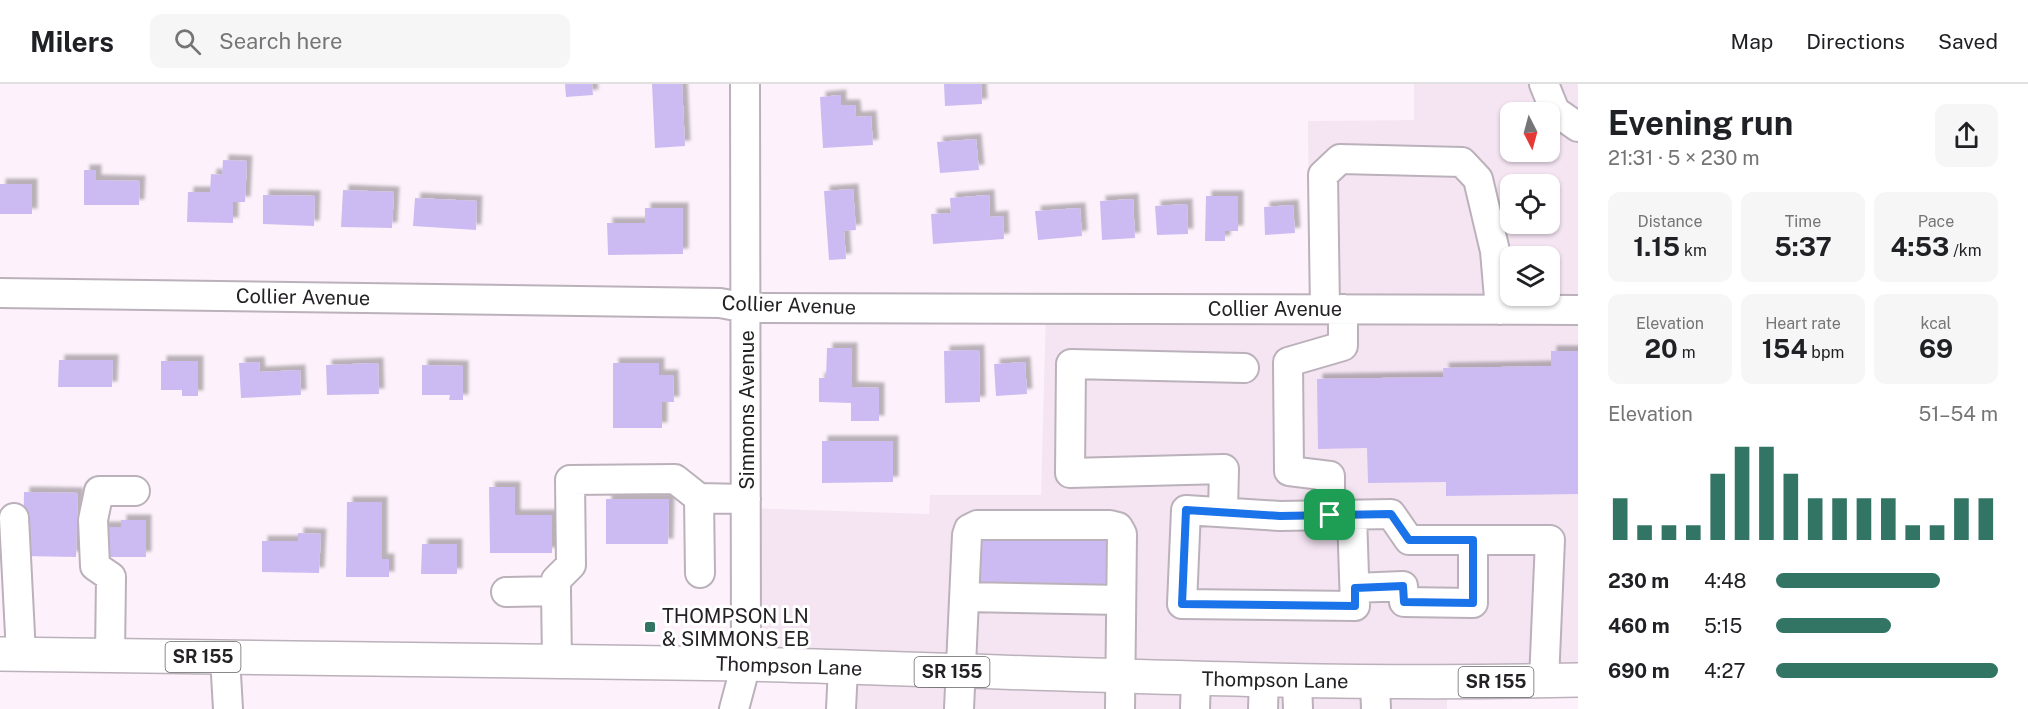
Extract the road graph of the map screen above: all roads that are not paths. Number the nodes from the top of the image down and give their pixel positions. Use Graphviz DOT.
graph roads {
  1 [pos="745,84"];
  2 [pos="1544,84"];
  3 [pos="1578,127"];
  4 [pos="0,293"];
  5 [pos="747,308"];
  6 [pos="1334,309"];
  7 [pos="1500,310"];
  8 [pos="1578,310"];
  9 [pos="1244,368"];
  10 [pos="135,491"];
  11 [pos="699,498"];
  12 [pos="746,499"];
  13 [pos="1223,512"];
  14 [pos="1341,515"];
  15 [pos="14,518"];
  16 [pos="1473,540"];
  17 [pos="700,573"];
  18 [pos="1355,588"];
  19 [pos="556,591"];
  20 [pos="506,592"];
  21 [pos="965,597"];
  22 [pos="1121,600"];
  23 [pos="11,654"];
  24 [pos="110,656"];
  25 [pos="225,657"];
  26 [pos="557,662"];
  27 [pos="746,664"];
  28 [pos="843,668"];
  29 [pos="961,672"];
  30 [pos="1578,680"];
  31 [pos="1544,681"];
  32 [pos="1120,693"];
  33 [pos="1195,694"];
  34 [pos="1263,695"];
  35 [pos="1298,695"];
  36 [pos="1376,695"];
  37 [pos="1447,696"];
  38 [pos="228,709"];
  39 [pos="734,709"];
  40 [pos="841,709"];
  41 [pos="960,709"];
  1 -- 5 [label="street, Simmons Avenue"];
  2 -- 3 [label="street"];
  4 -- 5 [label="street, Collier Avenue"];
  5 -- 6 [label="street, Collier Avenue"];
  5 -- 12 [label="street, Simmons Avenue"];
  6 -- 7 [label="street, Collier Avenue"];
  6 -- 7 [label="street"];
  6 -- 14 [label="street"];
  7 -- 8 [label="street, Collier Avenue"];
  9 -- 13 [label="street"];
  10 -- 24 [label="street"];
  11 -- 12 [label="street"];
  11 -- 17 [label="street"];
  11 -- 19 [label="street"];
  12 -- 27 [label="street, Simmons Avenue"];
  13 -- 14 [label="street"];
  13 -- 18 [label="street"];
  14 -- 16 [label="street"];
  14 -- 18 [label="street"];
  15 -- 23 [label="street"];
  16 -- 18 [label="street"];
  16 -- 31 [label="street"];
  19 -- 20 [label="street"];
  19 -- 26 [label="street"];
  21 -- 22 [label="street"];
  21 -- 22 [label="street"];
  21 -- 29 [label="street"];
  22 -- 32 [label="street"];
  23 -- 24 [label="main road, Thompson Lane / SR 155"];
  24 -- 25 [label="main road, Thompson Lane / SR 155"];
  25 -- 26 [label="main road, Thompson Lane / SR 155"];
  25 -- 38 [label="street"];
  26 -- 27 [label="main road, Thompson Lane / SR 155"];
  27 -- 28 [label="main road, Thompson Lane / SR 155"];
  27 -- 39 [label="street, Simmons Avenue"];
  28 -- 29 [label="main road, Thompson Lane / SR 155"];
  28 -- 40 [label="street"];
  29 -- 32 [label="main road, Thompson Lane / SR 155"];
  29 -- 41 [label="street"];
  30 -- 31 [label="main road, Thompson Lane / SR 155"];
  31 -- 37 [label="main road, Thompson Lane / SR 155"];
  32 -- 33 [label="main road, Thompson Lane / SR 155"];
  33 -- 34 [label="main road, Thompson Lane / SR 155"];
  34 -- 35 [label="main road, Thompson Lane / SR 155"];
  35 -- 36 [label="main road, Thompson Lane / SR 155"];
  36 -- 37 [label="main road, Thompson Lane / SR 155"];
}
